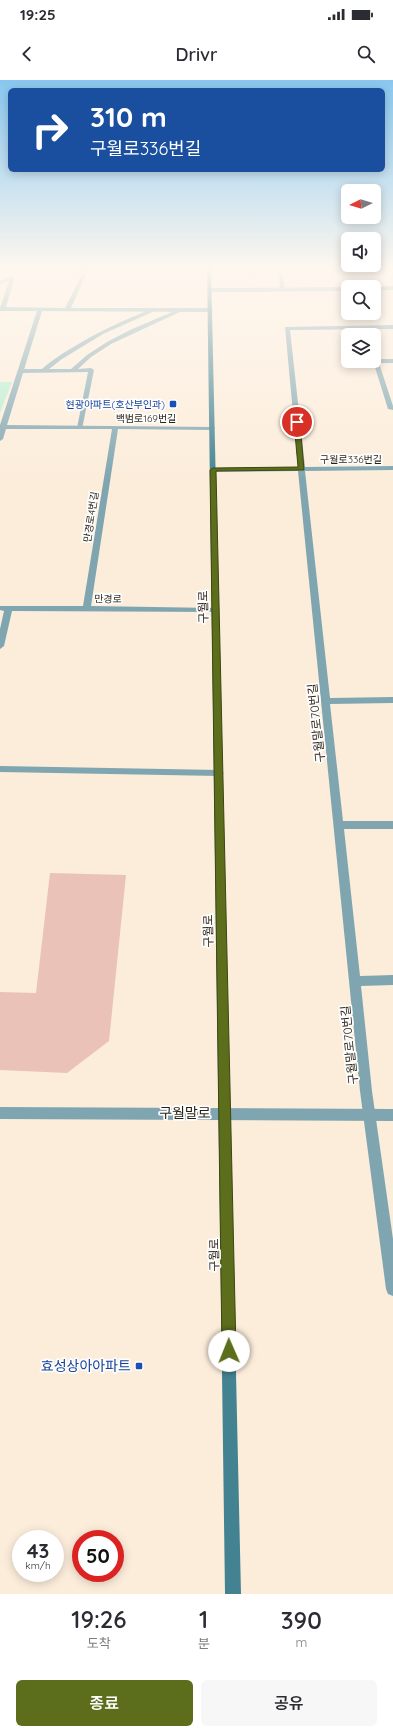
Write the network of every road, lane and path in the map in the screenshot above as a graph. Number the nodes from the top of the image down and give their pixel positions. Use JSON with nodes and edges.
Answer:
{"nodes":[{"id":1,"x":31,"y":339,"type":"edge"},
{"id":2,"x":90,"y":339,"type":"edge"},
{"id":3,"x":118,"y":339,"type":"edge"},
{"id":4,"x":210,"y":339,"type":"edge"},
{"id":5,"x":288,"y":339,"type":"edge"},
{"id":6,"x":381,"y":359,"type":"edge"},
{"id":7,"x":393,"y":361,"type":"edge"},
{"id":8,"x":378,"y":368,"type":"edge"},
{"id":9,"x":21,"y":371,"type":"junction"},
{"id":10,"x":44,"y":371,"type":"junction"},
{"id":11,"x":67,"y":371,"type":"junction"},
{"id":12,"x":391,"y":409,"type":"edge"},
{"id":13,"x":2,"y":427,"type":"edge"},
{"id":14,"x":80,"y":428,"type":"junction"},
{"id":15,"x":115,"y":428,"type":"junction"},
{"id":16,"x":212,"y":428,"type":"junction"},
{"id":17,"x":0,"y":440,"type":"edge"},
{"id":18,"x":393,"y":468,"type":"edge"},
{"id":19,"x":302,"y":469,"type":"junction"},
{"id":20,"x":213,"y":470,"type":"junction"},
{"id":21,"x":0,"y":608,"type":"edge"},
{"id":22,"x":9,"y":608,"type":"junction"},
{"id":23,"x":87,"y":609,"type":"junction"},
{"id":24,"x":216,"y":610,"type":"junction"},
{"id":25,"x":0,"y":646,"type":"edge"},
{"id":26,"x":393,"y":700,"type":"edge"},
{"id":27,"x":326,"y":701,"type":"junction"},
{"id":28,"x":0,"y":769,"type":"edge"},
{"id":29,"x":219,"y":773,"type":"junction"},
{"id":30,"x":393,"y":824,"type":"edge"},
{"id":31,"x":339,"y":825,"type":"junction"},
{"id":32,"x":354,"y":980,"type":"junction"},
{"id":33,"x":393,"y":980,"type":"edge"},
{"id":34,"x":0,"y":1113,"type":"edge"},
{"id":35,"x":225,"y":1113,"type":"junction"},
{"id":36,"x":369,"y":1115,"type":"junction"},
{"id":37,"x":393,"y":1115,"type":"edge"},
{"id":38,"x":393,"y":1289,"type":"edge"},
{"id":39,"x":233,"y":1594,"type":"edge"}],
"edges":[{"from":1,"to":9,"type":"street"},
{"from":2,"to":10,"type":"street"},
{"from":3,"to":11,"type":"street"},
{"from":4,"to":16,"type":"main road","name":"구월로"},
{"from":5,"to":19,"type":"street","name":"구월말로70번길"},
{"from":6,"to":7,"type":"street"},
{"from":8,"to":12,"type":"street"},
{"from":9,"to":10,"type":"street"},
{"from":9,"to":13,"type":"street"},
{"from":10,"to":11,"type":"street"},
{"from":11,"to":14,"type":"street"},
{"from":13,"to":14,"type":"street","name":"백범로169번길"},
{"from":13,"to":17,"type":"street"},
{"from":14,"to":15,"type":"street","name":"백범로169번길"},
{"from":15,"to":16,"type":"street","name":"백범로169번길"},
{"from":15,"to":23,"type":"street","name":"만경로4번길"},
{"from":16,"to":20,"type":"main road","name":"구월로"},
{"from":18,"to":19,"type":"street","name":"구월로336번길"},
{"from":19,"to":20,"type":"street","name":"구월로336번길"},
{"from":19,"to":27,"type":"street","name":"구월말로70번길"},
{"from":20,"to":24,"type":"main road","name":"구월로"},
{"from":21,"to":22,"type":"street","name":"만경로"},
{"from":22,"to":23,"type":"street","name":"만경로"},
{"from":22,"to":25,"type":"street"},
{"from":23,"to":24,"type":"street","name":"만경로"},
{"from":24,"to":29,"type":"main road","name":"구월로"},
{"from":26,"to":27,"type":"street"},
{"from":27,"to":31,"type":"street","name":"구월말로70번길"},
{"from":28,"to":29,"type":"street"},
{"from":29,"to":35,"type":"main road","name":"구월로"},
{"from":30,"to":31,"type":"street"},
{"from":31,"to":32,"type":"street","name":"구월말로70번길"},
{"from":32,"to":33,"type":"street"},
{"from":32,"to":36,"type":"street","name":"구월말로70번길"},
{"from":34,"to":35,"type":"street","name":"구월말로"},
{"from":35,"to":36,"type":"street","name":"구월말로"},
{"from":35,"to":39,"type":"main road","name":"구월로"},
{"from":36,"to":37,"type":"street","name":"구월말로"},
{"from":36,"to":38,"type":"street"}]}
